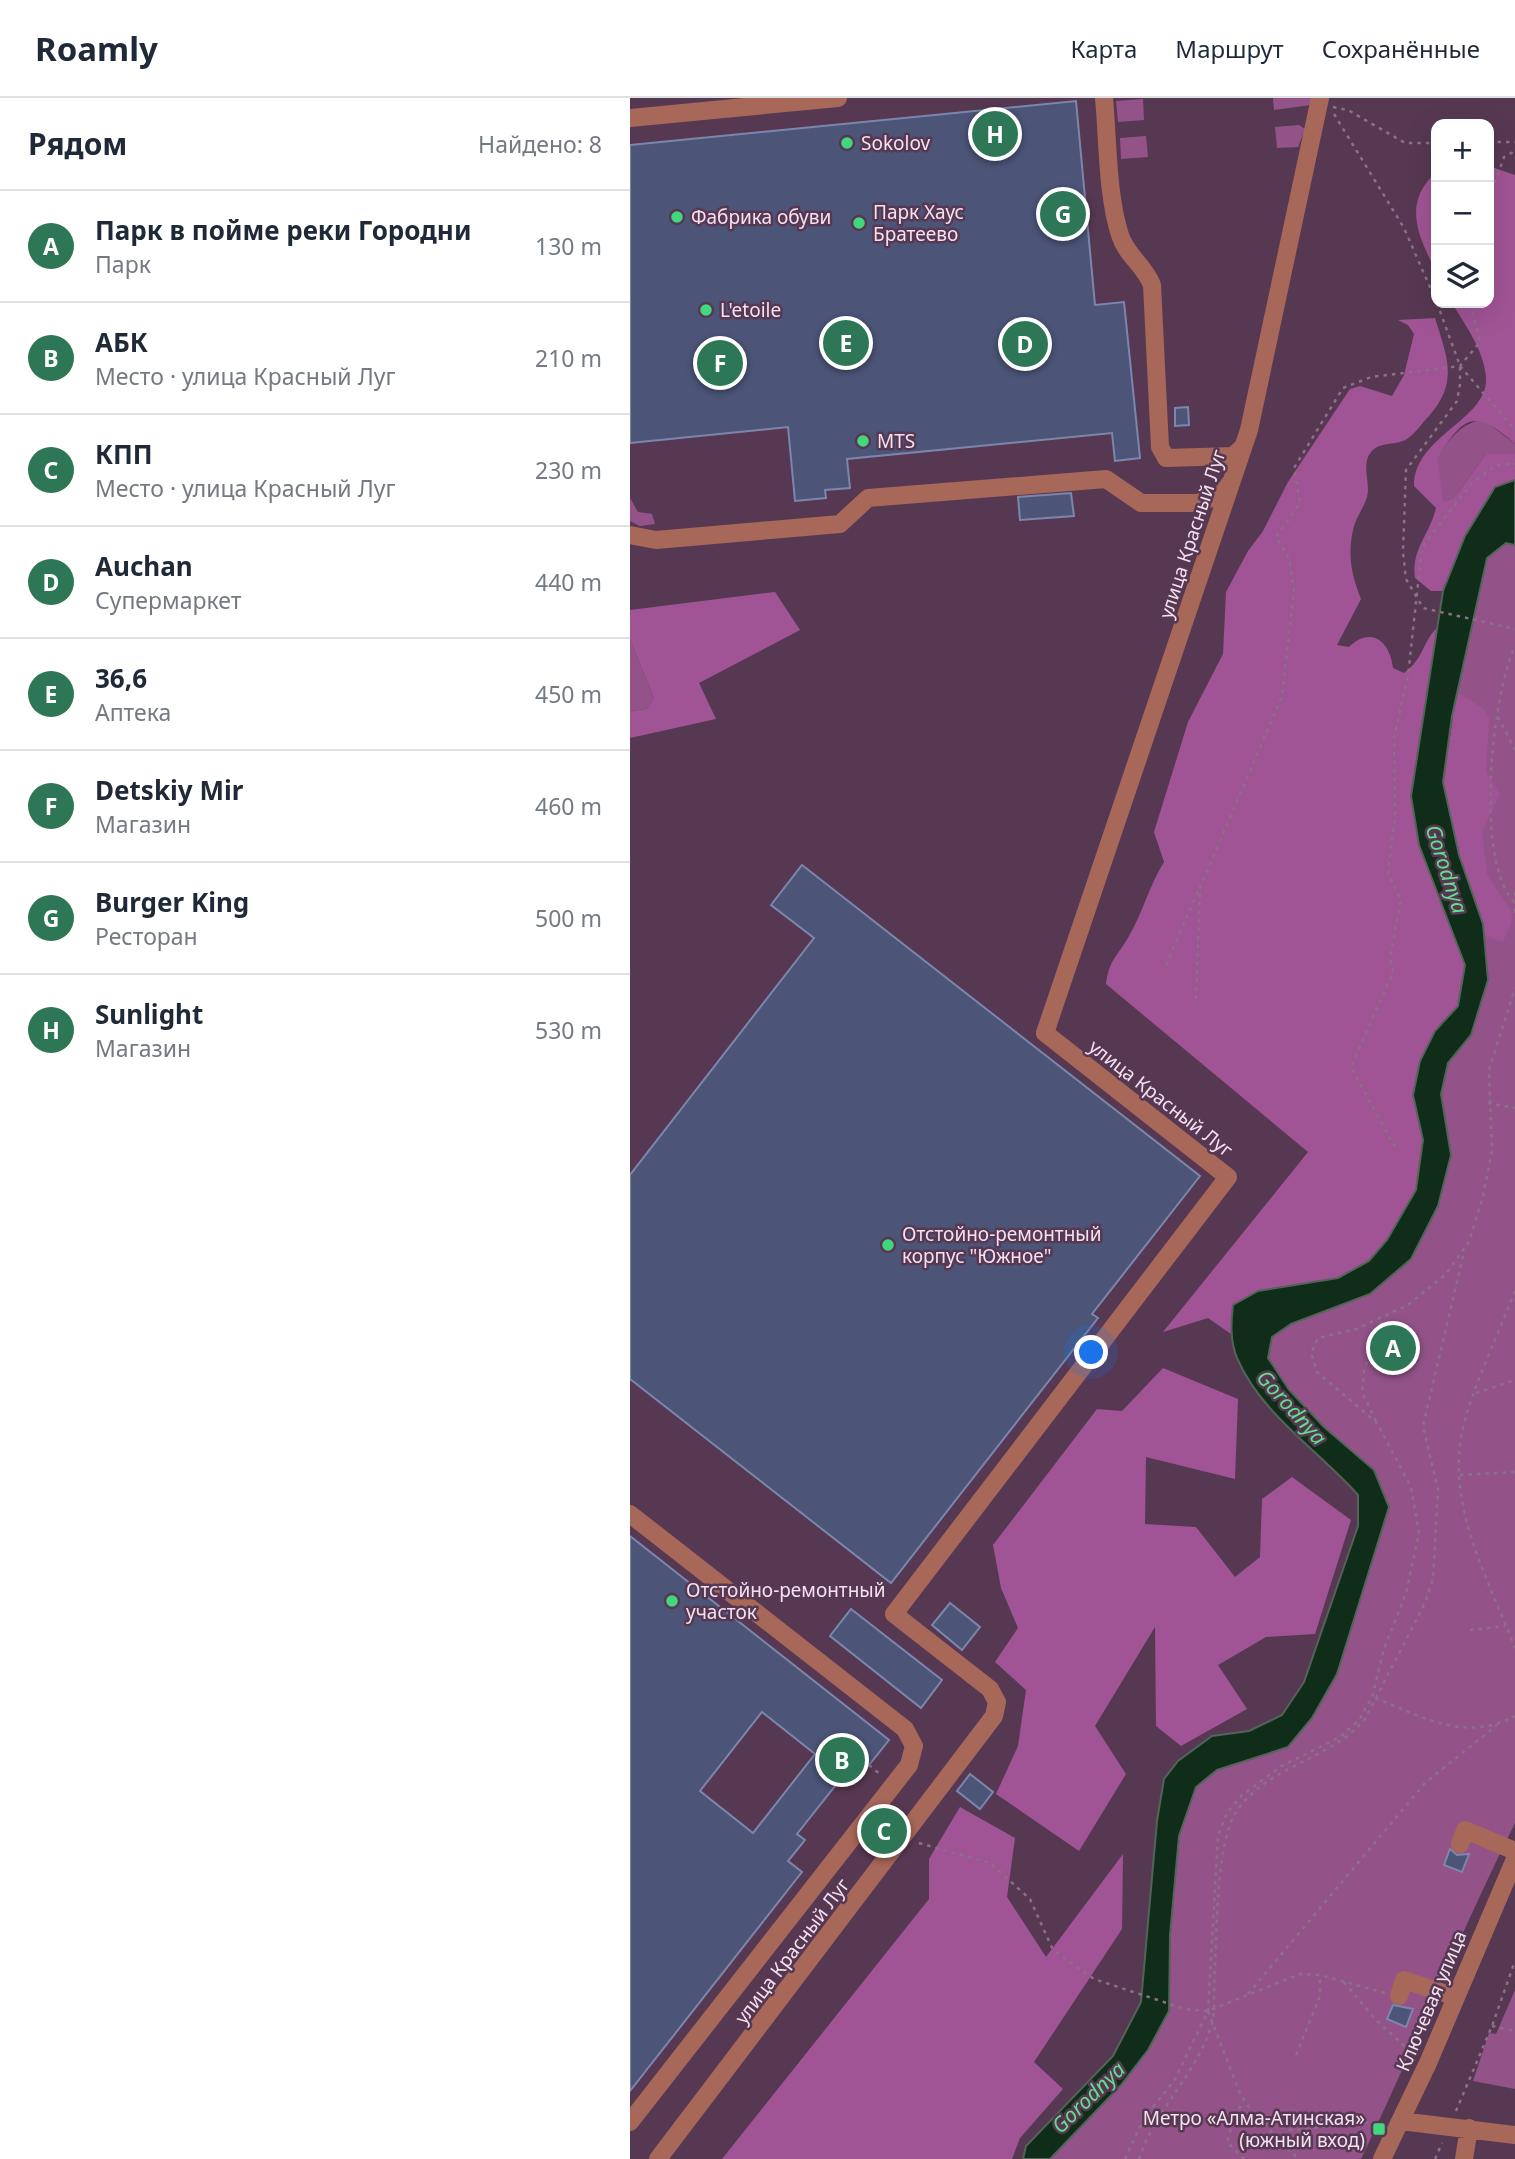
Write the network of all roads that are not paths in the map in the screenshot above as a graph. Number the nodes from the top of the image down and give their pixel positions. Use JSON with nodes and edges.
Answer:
{"nodes":[{"id":1,"x":838,"y":98,"type":"edge"},
{"id":2,"x":1104,"y":98,"type":"edge"},
{"id":3,"x":1320,"y":98,"type":"edge"},
{"id":4,"x":630,"y":118,"type":"edge"},
{"id":5,"x":1243,"y":447,"type":"junction"},
{"id":6,"x":1233,"y":478,"type":"junction"},
{"id":7,"x":630,"y":535,"type":"edge"},
{"id":8,"x":630,"y":1514,"type":"edge"},
{"id":9,"x":1460,"y":1844,"type":"dead end"},
{"id":10,"x":1515,"y":1851,"type":"edge"},
{"id":11,"x":1515,"y":1859,"type":"edge"},
{"id":12,"x":1399,"y":1996,"type":"road end"},
{"id":13,"x":1456,"y":1997,"type":"junction"},
{"id":14,"x":1395,"y":2120,"type":"junction"},
{"id":15,"x":630,"y":2122,"type":"edge"},
{"id":16,"x":1469,"y":2128,"type":"junction"},
{"id":17,"x":1515,"y":2136,"type":"edge"},
{"id":18,"x":658,"y":2159,"type":"edge"},
{"id":19,"x":1382,"y":2159,"type":"edge"},
{"id":20,"x":1464,"y":2159,"type":"edge"}],
"edges":[{"from":1,"to":4,"type":"street"},
{"from":2,"to":5,"type":"street"},
{"from":3,"to":5,"type":"street","name":"улица Красный Луг"},
{"from":5,"to":6,"type":"street","name":"улица Красный Луг"},
{"from":6,"to":7,"type":"street"},
{"from":6,"to":18,"type":"street","name":"улица Красный Луг"},
{"from":8,"to":15,"type":"street"},
{"from":9,"to":10,"type":"street"},
{"from":11,"to":13,"type":"street","name":"Ключевая улица"},
{"from":12,"to":13,"type":"street"},
{"from":13,"to":14,"type":"street","name":"Ключевая улица"},
{"from":14,"to":16,"type":"street"},
{"from":14,"to":19,"type":"street","name":"Ключевая улица"},
{"from":16,"to":17,"type":"street"},
{"from":16,"to":20,"type":"street"}]}
